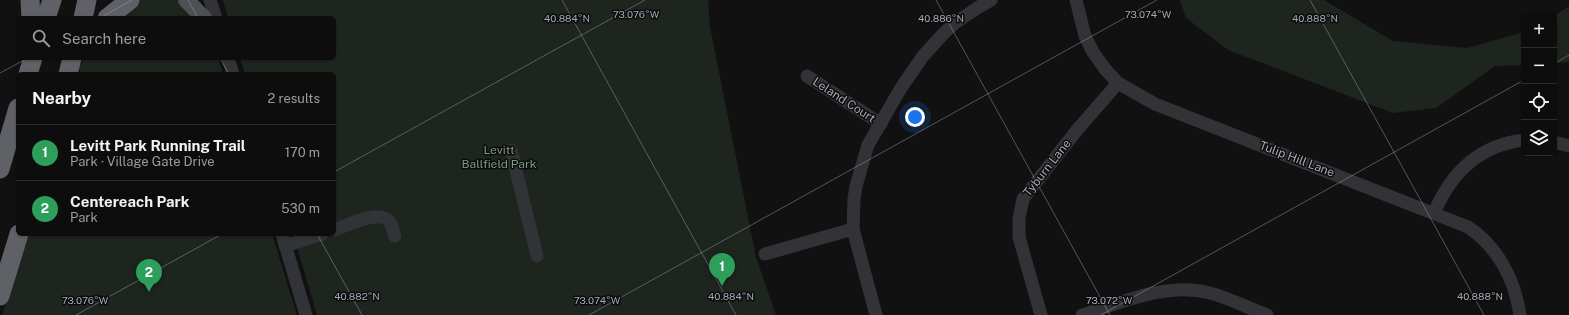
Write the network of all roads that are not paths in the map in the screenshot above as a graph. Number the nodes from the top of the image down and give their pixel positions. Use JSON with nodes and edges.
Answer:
{"nodes":[{"id":1,"x":30,"y":0,"type":"edge"},
{"id":2,"x":52,"y":0,"type":"edge"},
{"id":3,"x":87,"y":0,"type":"edge"},
{"id":4,"x":130,"y":0,"type":"edge"},
{"id":5,"x":186,"y":0,"type":"edge"},
{"id":6,"x":210,"y":0,"type":"edge"},
{"id":7,"x":991,"y":0,"type":"edge"},
{"id":8,"x":1076,"y":0,"type":"edge"},
{"id":9,"x":31,"y":16,"type":"edge"},
{"id":10,"x":47,"y":16,"type":"edge"},
{"id":11,"x":83,"y":16,"type":"edge"},
{"id":12,"x":110,"y":16,"type":"edge"},
{"id":13,"x":202,"y":16,"type":"edge"},
{"id":14,"x":215,"y":16,"type":"edge"},
{"id":15,"x":229,"y":60,"type":"edge"},
{"id":16,"x":232,"y":72,"type":"edge"},
{"id":17,"x":807,"y":76,"type":"dead end"},
{"id":18,"x":1118,"y":83,"type":"junction"},
{"id":19,"x":16,"y":115,"type":"edge"},
{"id":20,"x":881,"y":124,"type":"junction"},
{"id":21,"x":1521,"y":140,"type":"edge"},
{"id":22,"x":1557,"y":143,"type":"edge"},
{"id":23,"x":1569,"y":146,"type":"edge"},
{"id":24,"x":511,"y":150,"type":"dead end"},
{"id":25,"x":0,"y":169,"type":"edge"},
{"id":26,"x":1434,"y":213,"type":"junction"},
{"id":27,"x":336,"y":229,"type":"edge"},
{"id":28,"x":853,"y":229,"type":"junction"},
{"id":29,"x":18,"y":236,"type":"edge"},
{"id":30,"x":309,"y":236,"type":"edge"},
{"id":31,"x":395,"y":236,"type":"dead end"},
{"id":32,"x":284,"y":240,"type":"edge"},
{"id":33,"x":766,"y":254,"type":"dead end"},
{"id":34,"x":538,"y":256,"type":"dead end"},
{"id":35,"x":0,"y":296,"type":"edge"},
{"id":36,"x":306,"y":315,"type":"edge"},
{"id":37,"x":876,"y":315,"type":"edge"},
{"id":38,"x":1041,"y":315,"type":"edge"},
{"id":39,"x":1082,"y":315,"type":"edge"},
{"id":40,"x":1267,"y":315,"type":"edge"},
{"id":41,"x":1520,"y":315,"type":"edge"}],
"edges":[{"from":1,"to":9,"type":"highway"},
{"from":2,"to":10,"type":"highway"},
{"from":3,"to":11,"type":"highway"},
{"from":4,"to":12,"type":"highway"},
{"from":5,"to":13,"type":"main road"},
{"from":6,"to":14,"type":"street"},
{"from":7,"to":20,"type":"street"},
{"from":8,"to":18,"type":"street","name":"Tulip Hill Lane"},
{"from":15,"to":16,"type":"street"},
{"from":17,"to":20,"type":"street","name":"Leland Court"},
{"from":18,"to":26,"type":"street","name":"Tulip Hill Lane"},
{"from":18,"to":38,"type":"street","name":"Tyburn Lane"},
{"from":19,"to":25,"type":"highway"},
{"from":20,"to":28,"type":"street"},
{"from":21,"to":26,"type":"street"},
{"from":22,"to":23,"type":"street"},
{"from":24,"to":34,"type":"street"},
{"from":26,"to":41,"type":"street","name":"Tulip Hill Lane"},
{"from":27,"to":31,"type":"street"},
{"from":28,"to":33,"type":"street"},
{"from":28,"to":37,"type":"street"},
{"from":29,"to":35,"type":"highway"},
{"from":30,"to":32,"type":"street"},
{"from":32,"to":36,"type":"street"},
{"from":39,"to":40,"type":"street"}]}
